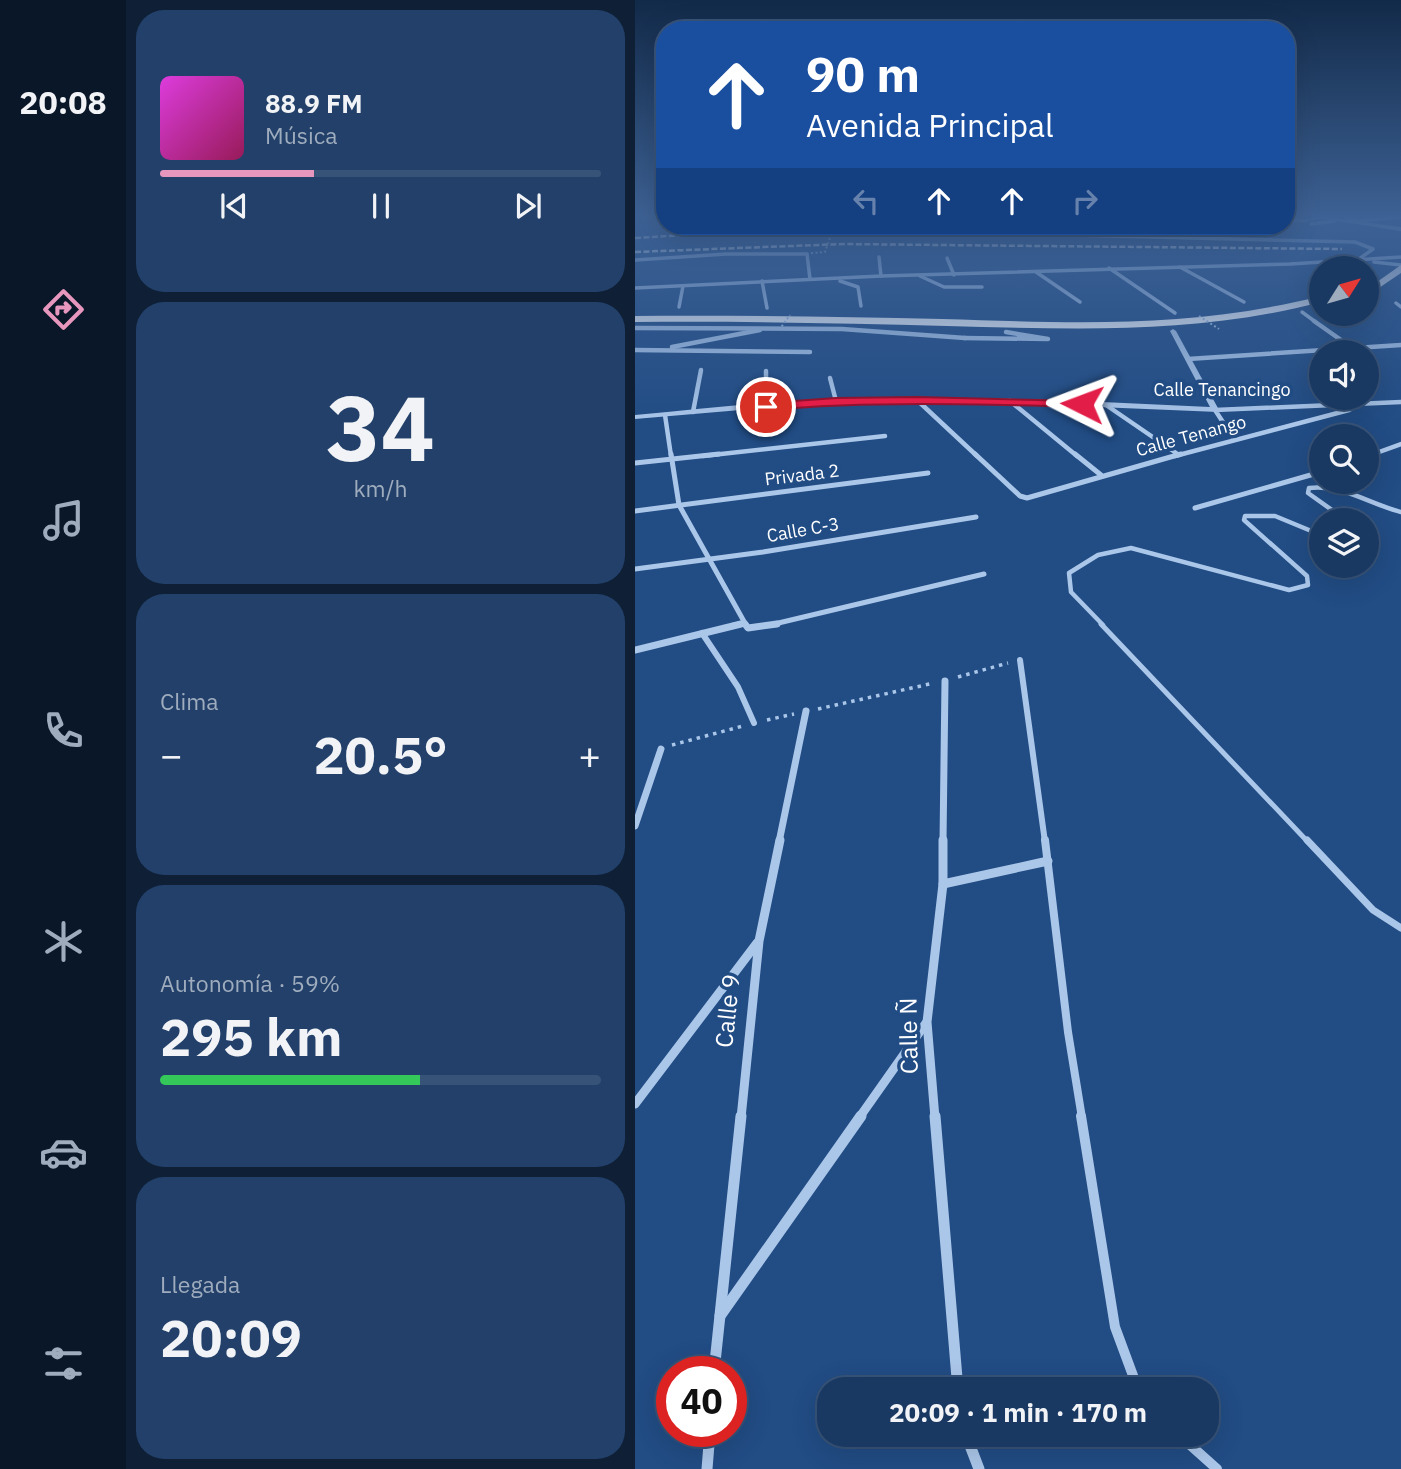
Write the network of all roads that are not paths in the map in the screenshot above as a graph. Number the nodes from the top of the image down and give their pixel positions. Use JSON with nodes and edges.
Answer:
{"nodes":[{"id":1,"x":683,"y":286,"type":"junction"},
{"id":2,"x":692,"y":286,"type":"edge"},
{"id":3,"x":763,"y":286,"type":"edge"},
{"id":4,"x":853,"y":286,"type":"edge"},
{"id":5,"x":941,"y":286,"type":"edge"},
{"id":6,"x":1055,"y":286,"type":"edge"},
{"id":7,"x":1134,"y":286,"type":"edge"},
{"id":8,"x":1213,"y":286,"type":"edge"},
{"id":9,"x":982,"y":287,"type":"dead end"},
{"id":10,"x":635,"y":288,"type":"edge"},
{"id":11,"x":1309,"y":301,"type":"edge"},
{"id":12,"x":1080,"y":302,"type":"dead end"},
{"id":13,"x":1244,"y":302,"type":"dead end"},
{"id":14,"x":1396,"y":303,"type":"dead end"},
{"id":15,"x":861,"y":306,"type":"dead end"},
{"id":16,"x":679,"y":307,"type":"dead end"},
{"id":17,"x":1401,"y":307,"type":"edge"},
{"id":18,"x":767,"y":308,"type":"dead end"},
{"id":19,"x":1309,"y":311,"type":"edge"},
{"id":20,"x":1302,"y":312,"type":"junction"},
{"id":21,"x":1175,"y":313,"type":"dead end"},
{"id":22,"x":635,"y":319,"type":"edge"},
{"id":23,"x":635,"y":326,"type":"edge"},
{"id":24,"x":777,"y":329,"type":"junction"},
{"id":25,"x":1122,"y":330,"type":"junction"},
{"id":26,"x":1173,"y":331,"type":"junction"},
{"id":27,"x":1006,"y":332,"type":"junction"},
{"id":28,"x":965,"y":338,"type":"junction"},
{"id":29,"x":1340,"y":340,"type":"edge"},
{"id":30,"x":941,"y":341,"type":"dead end"},
{"id":31,"x":1401,"y":345,"type":"edge"},
{"id":32,"x":1379,"y":346,"type":"edge"},
{"id":33,"x":635,"y":350,"type":"edge"},
{"id":34,"x":663,"y":350,"type":"junction"},
{"id":35,"x":1309,"y":351,"type":"edge"},
{"id":36,"x":810,"y":352,"type":"dead end"},
{"id":37,"x":1188,"y":359,"type":"junction"},
{"id":38,"x":701,"y":370,"type":"dead end"},
{"id":39,"x":766,"y":371,"type":"dead end"},
{"id":40,"x":830,"y":379,"type":"dead end"},
{"id":41,"x":917,"y":400,"type":"junction"},
{"id":42,"x":836,"y":401,"type":"junction"},
{"id":43,"x":1010,"y":401,"type":"junction"},
{"id":44,"x":1401,"y":402,"type":"edge"},
{"id":45,"x":1379,"y":403,"type":"edge"},
{"id":46,"x":1106,"y":405,"type":"junction"},
{"id":47,"x":1309,"y":406,"type":"edge"},
{"id":48,"x":766,"y":407,"type":"junction"},
{"id":49,"x":1215,"y":410,"type":"junction"},
{"id":50,"x":1350,"y":410,"type":"edge"},
{"id":51,"x":693,"y":412,"type":"junction"},
{"id":52,"x":665,"y":415,"type":"junction"},
{"id":53,"x":635,"y":417,"type":"edge"},
{"id":54,"x":885,"y":436,"type":"dead end"},
{"id":55,"x":1234,"y":439,"type":"junction"},
{"id":56,"x":1401,"y":443,"type":"edge"},
{"id":57,"x":1379,"y":451,"type":"edge"},
{"id":58,"x":1179,"y":455,"type":"junction"},
{"id":59,"x":671,"y":458,"type":"junction"},
{"id":60,"x":635,"y":463,"type":"edge"},
{"id":61,"x":928,"y":473,"type":"dead end"},
{"id":62,"x":1101,"y":475,"type":"junction"},
{"id":63,"x":1309,"y":475,"type":"edge"},
{"id":64,"x":679,"y":505,"type":"junction"},
{"id":65,"x":1195,"y":508,"type":"dead end"},
{"id":66,"x":1329,"y":508,"type":"edge"},
{"id":67,"x":635,"y":511,"type":"edge"},
{"id":68,"x":1401,"y":512,"type":"edge"},
{"id":69,"x":976,"y":517,"type":"dead end"},
{"id":70,"x":1309,"y":530,"type":"edge"},
{"id":71,"x":708,"y":561,"type":"junction"},
{"id":72,"x":635,"y":569,"type":"edge"},
{"id":73,"x":984,"y":574,"type":"dead end"},
{"id":74,"x":746,"y":626,"type":"junction"},
{"id":75,"x":702,"y":634,"type":"junction"},
{"id":76,"x":635,"y":650,"type":"edge"},
{"id":77,"x":1020,"y":660,"type":"road end"},
{"id":78,"x":945,"y":681,"type":"road end"},
{"id":79,"x":806,"y":711,"type":"road end"},
{"id":80,"x":753,"y":723,"type":"road end"},
{"id":81,"x":661,"y":749,"type":"road end"},
{"id":82,"x":635,"y":826,"type":"edge"},
{"id":83,"x":1048,"y":861,"type":"junction"},
{"id":84,"x":943,"y":884,"type":"junction"},
{"id":85,"x":1401,"y":928,"type":"edge"},
{"id":86,"x":759,"y":941,"type":"junction"},
{"id":87,"x":927,"y":1022,"type":"junction"},
{"id":88,"x":635,"y":1104,"type":"edge"},
{"id":89,"x":718,"y":1319,"type":"junction"},
{"id":90,"x":715,"y":1356,"type":"edge"},
{"id":91,"x":957,"y":1377,"type":"edge"},
{"id":92,"x":1134,"y":1377,"type":"edge"},
{"id":93,"x":709,"y":1447,"type":"edge"},
{"id":94,"x":971,"y":1447,"type":"edge"},
{"id":95,"x":1192,"y":1447,"type":"edge"},
{"id":96,"x":707,"y":1469,"type":"edge"},
{"id":97,"x":979,"y":1469,"type":"edge"},
{"id":98,"x":1217,"y":1469,"type":"edge"}],
"edges":[{"from":1,"to":2,"type":"street"},
{"from":1,"to":10,"type":"street"},
{"from":1,"to":16,"type":"street"},
{"from":3,"to":18,"type":"street"},
{"from":4,"to":15,"type":"street"},
{"from":5,"to":9,"type":"street"},
{"from":6,"to":12,"type":"street"},
{"from":7,"to":21,"type":"street"},
{"from":8,"to":13,"type":"street"},
{"from":11,"to":25,"type":"highway"},
{"from":14,"to":17,"type":"street"},
{"from":19,"to":20,"type":"highway"},
{"from":20,"to":26,"type":"highway"},
{"from":20,"to":29,"type":"street"},
{"from":22,"to":25,"type":"highway"},
{"from":23,"to":24,"type":"street"},
{"from":23,"to":27,"type":"highway"},
{"from":24,"to":28,"type":"street"},
{"from":24,"to":34,"type":"street"},
{"from":25,"to":26,"type":"highway"},
{"from":25,"to":27,"type":"highway"},
{"from":26,"to":37,"type":"street"},
{"from":27,"to":28,"type":"street"},
{"from":28,"to":30,"type":"street"},
{"from":31,"to":32,"type":"street"},
{"from":33,"to":34,"type":"street"},
{"from":34,"to":36,"type":"street"},
{"from":35,"to":37,"type":"street"},
{"from":37,"to":49,"type":"street"},
{"from":38,"to":51,"type":"street"},
{"from":39,"to":48,"type":"street"},
{"from":40,"to":42,"type":"street"},
{"from":41,"to":42,"type":"street","name":"Calle Tenancingo"},
{"from":41,"to":43,"type":"street","name":"Calle Tenancingo"},
{"from":41,"to":62,"type":"street","name":"Calle Tenango"},
{"from":42,"to":48,"type":"street","name":"Calle Tenancingo"},
{"from":43,"to":46,"type":"street","name":"Calle Tenancingo"},
{"from":43,"to":62,"type":"street"},
{"from":44,"to":45,"type":"street","name":"Calle Tenancingo"},
{"from":46,"to":49,"type":"street","name":"Calle Tenancingo"},
{"from":46,"to":58,"type":"street"},
{"from":47,"to":49,"type":"street","name":"Calle Tenancingo"},
{"from":48,"to":51,"type":"street","name":"Calle Tenancingo"},
{"from":49,"to":55,"type":"street"},
{"from":50,"to":55,"type":"street","name":"Calle Tenango"},
{"from":51,"to":52,"type":"street","name":"Calle Tenancingo"},
{"from":52,"to":53,"type":"street","name":"Calle Tenancingo"},
{"from":52,"to":59,"type":"street"},
{"from":54,"to":59,"type":"street"},
{"from":55,"to":58,"type":"street","name":"Calle Tenango"},
{"from":56,"to":57,"type":"street"},
{"from":58,"to":62,"type":"street","name":"Calle Tenango"},
{"from":59,"to":60,"type":"street"},
{"from":59,"to":64,"type":"street"},
{"from":61,"to":64,"type":"street","name":"Privada 2"},
{"from":63,"to":65,"type":"street"},
{"from":64,"to":67,"type":"street","name":"Privada 2"},
{"from":64,"to":71,"type":"street"},
{"from":66,"to":68,"type":"lane"},
{"from":69,"to":71,"type":"street","name":"Calle C-3"},
{"from":70,"to":85,"type":"lane"},
{"from":71,"to":72,"type":"street","name":"Calle C-3"},
{"from":71,"to":74,"type":"street"},
{"from":73,"to":74,"type":"street"},
{"from":74,"to":75,"type":"street"},
{"from":75,"to":76,"type":"street"},
{"from":75,"to":80,"type":"street"},
{"from":77,"to":83,"type":"street"},
{"from":78,"to":84,"type":"street","name":"Calle Ñ"},
{"from":79,"to":86,"type":"street","name":"Calle 9"},
{"from":81,"to":82,"type":"street"},
{"from":83,"to":84,"type":"street"},
{"from":83,"to":92,"type":"street"},
{"from":84,"to":87,"type":"street","name":"Calle Ñ"},
{"from":86,"to":88,"type":"street"},
{"from":86,"to":89,"type":"street","name":"Calle 9"},
{"from":87,"to":89,"type":"street"},
{"from":87,"to":91,"type":"street","name":"Calle Ñ"},
{"from":89,"to":90,"type":"street","name":"Calle 9"},
{"from":93,"to":96,"type":"street"},
{"from":94,"to":97,"type":"street"},
{"from":95,"to":98,"type":"street"}]}
